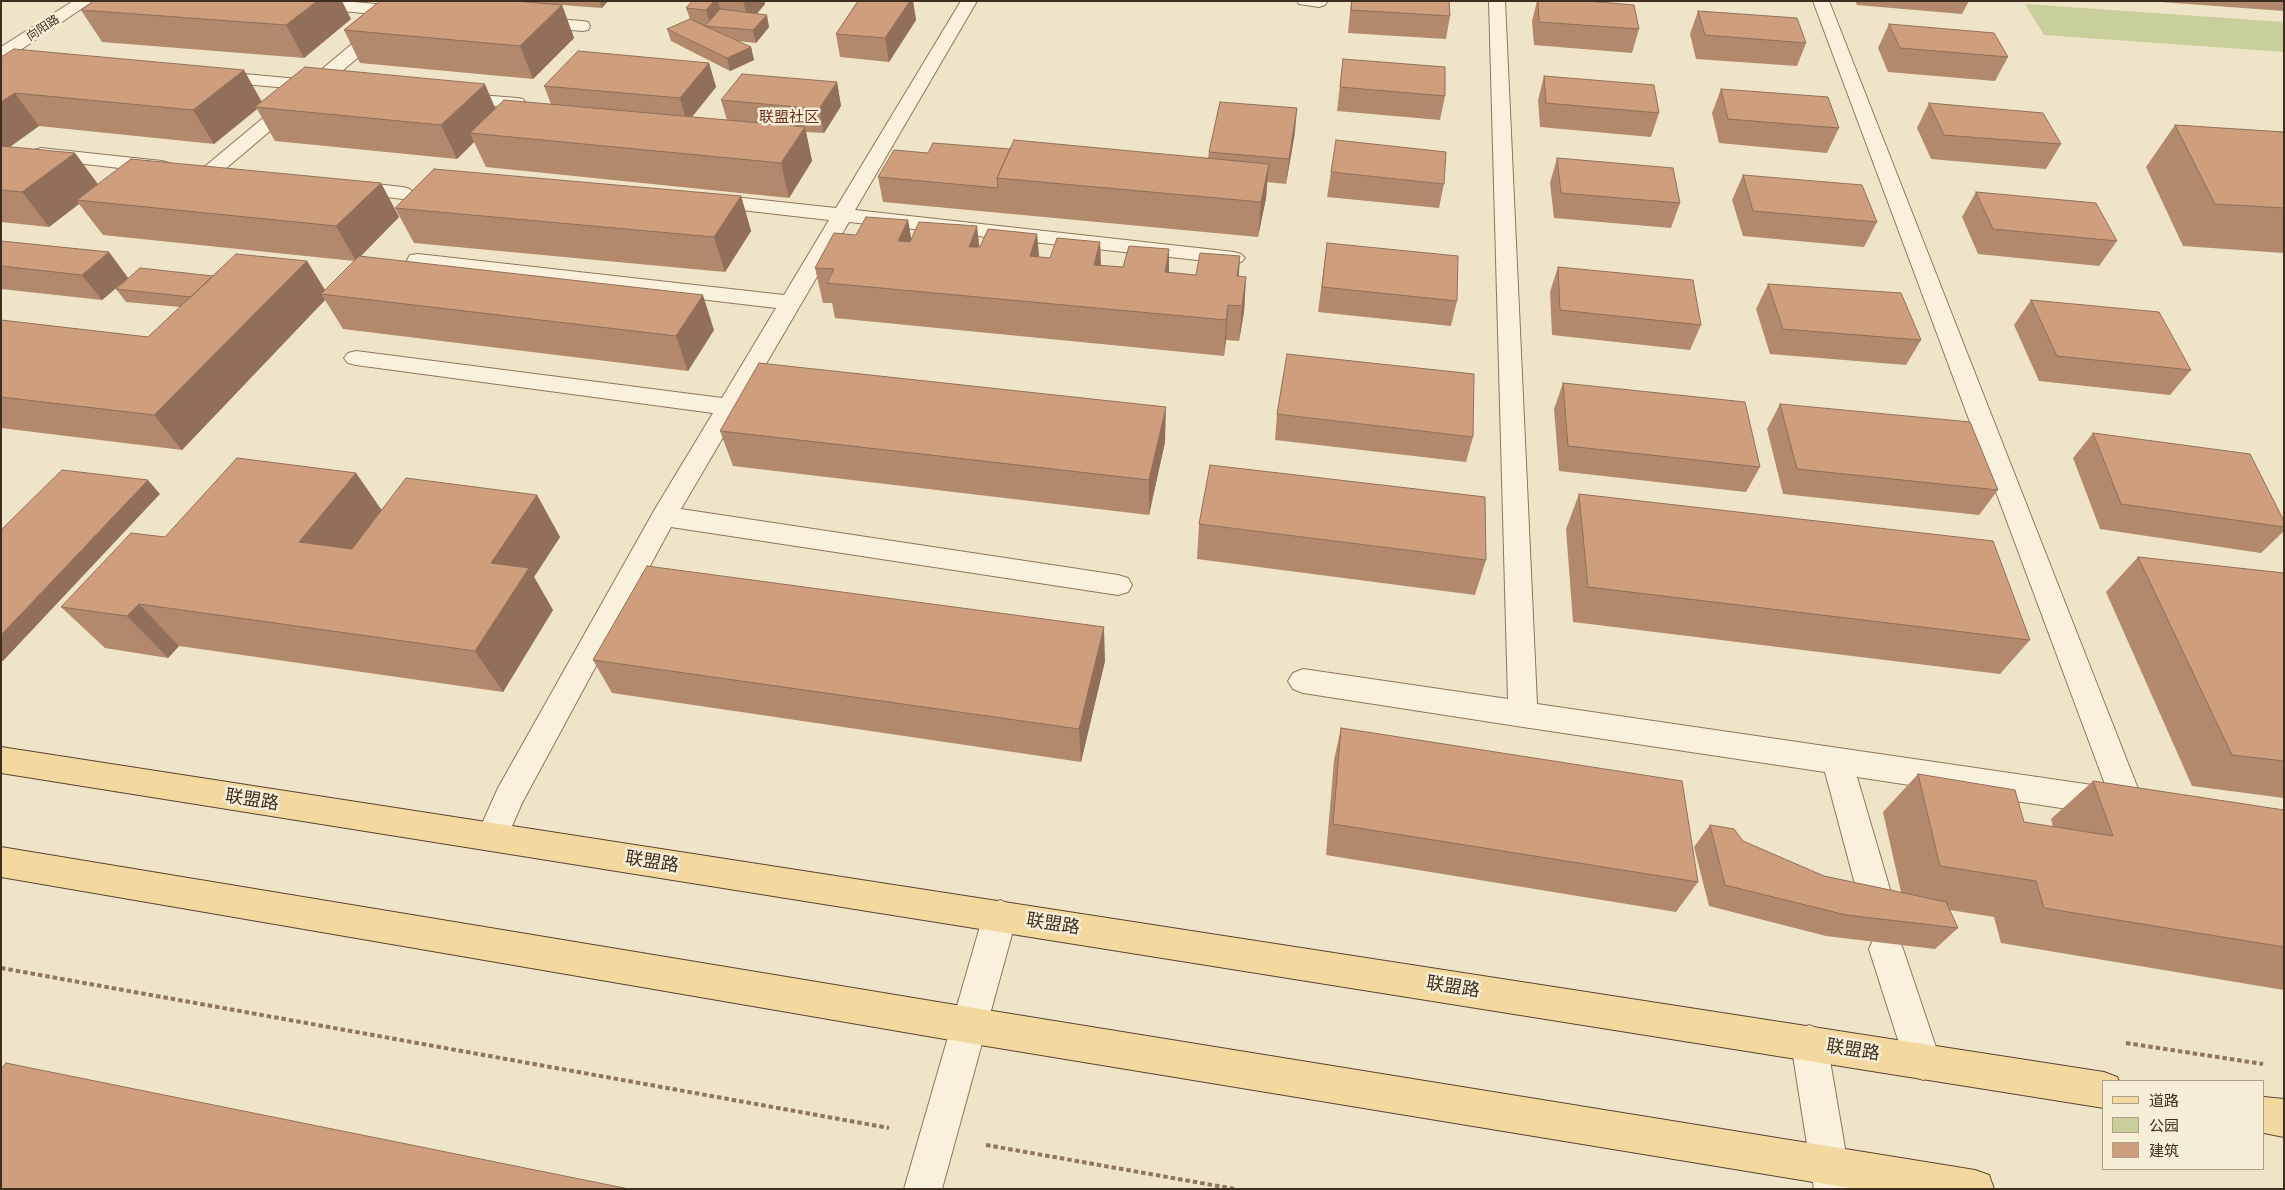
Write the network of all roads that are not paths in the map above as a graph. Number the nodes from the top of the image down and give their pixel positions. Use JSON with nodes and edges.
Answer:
{"nodes":[{"id":1,"x":85,"y":1,"type":"edge"},
{"id":2,"x":287,"y":1,"type":"edge"},
{"id":3,"x":969,"y":1,"type":"edge"},
{"id":4,"x":1497,"y":1,"type":"edge"},
{"id":5,"x":1821,"y":1,"type":"edge"},
{"id":6,"x":413,"y":9,"type":"edge"},
{"id":7,"x":516,"y":21,"type":"edge"},
{"id":8,"x":582,"y":26,"type":"dead end"},
{"id":9,"x":1,"y":56,"type":"edge"},
{"id":10,"x":21,"y":59,"type":"edge"},
{"id":11,"x":197,"y":75,"type":"edge"},
{"id":12,"x":314,"y":85,"type":"junction"},
{"id":13,"x":333,"y":87,"type":"edge"},
{"id":14,"x":440,"y":96,"type":"edge"},
{"id":15,"x":517,"y":103,"type":"edge"},
{"id":16,"x":31,"y":153,"type":"edge"},
{"id":17,"x":210,"y":172,"type":"junction"},
{"id":18,"x":239,"y":175,"type":"edge"},
{"id":19,"x":326,"y":184,"type":"edge"},
{"id":20,"x":403,"y":193,"type":"dead end"},
{"id":21,"x":685,"y":198,"type":"edge"},
{"id":22,"x":842,"y":215,"type":"junction"},
{"id":23,"x":1234,"y":258,"type":"edge"},
{"id":24,"x":418,"y":260,"type":"dead end"},
{"id":25,"x":790,"y":303,"type":"junction"},
{"id":26,"x":356,"y":358,"type":"dead end"},
{"id":27,"x":729,"y":407,"type":"junction"},
{"id":28,"x":664,"y":516,"type":"junction"},
{"id":29,"x":1118,"y":585,"type":"dead end"},
{"id":30,"x":1303,"y":682,"type":"dead end"},
{"id":31,"x":1523,"y":715,"type":"junction"},
{"id":32,"x":1,"y":760,"type":"edge"},
{"id":33,"x":1837,"y":761,"type":"junction"},
{"id":34,"x":2128,"y":804,"type":"junction"},
{"id":35,"x":2157,"y":808,"type":"edge"},
{"id":36,"x":492,"y":837,"type":"junction"},
{"id":37,"x":1,"y":862,"type":"edge"},
{"id":38,"x":1877,"y":903,"type":"edge"},
{"id":39,"x":1000,"y":916,"type":"junction"},
{"id":40,"x":1886,"y":949,"type":"dead end"},
{"id":41,"x":968,"y":1025,"type":"junction"},
{"id":42,"x":1809,"y":1043,"type":"junction"},
{"id":43,"x":1923,"y":1062,"type":"junction"},
{"id":44,"x":2102,"y":1090,"type":"edge"},
{"id":45,"x":2265,"y":1115,"type":"edge"},
{"id":46,"x":2284,"y":1118,"type":"edge"},
{"id":47,"x":1831,"y":1178,"type":"edge"},
{"id":48,"x":922,"y":1189,"type":"edge"},
{"id":49,"x":1975,"y":1189,"type":"edge"}],
"edges":[{"from":1,"to":9,"type":"street","name":"向阳路"},
{"from":2,"to":6,"type":"street"},
{"from":3,"to":22,"type":"street"},
{"from":4,"to":31,"type":"street"},
{"from":5,"to":34,"type":"street"},
{"from":6,"to":12,"type":"street"},
{"from":7,"to":8,"type":"street"},
{"from":9,"to":10,"type":"street"},
{"from":11,"to":12,"type":"street"},
{"from":12,"to":13,"type":"street"},
{"from":12,"to":17,"type":"street"},
{"from":14,"to":15,"type":"street"},
{"from":16,"to":17,"type":"street"},
{"from":17,"to":18,"type":"street"},
{"from":19,"to":20,"type":"street"},
{"from":21,"to":22,"type":"street"},
{"from":22,"to":23,"type":"street"},
{"from":22,"to":25,"type":"street"},
{"from":24,"to":25,"type":"street"},
{"from":25,"to":27,"type":"street"},
{"from":26,"to":27,"type":"street"},
{"from":27,"to":28,"type":"street"},
{"from":28,"to":29,"type":"street"},
{"from":28,"to":36,"type":"street"},
{"from":30,"to":31,"type":"street"},
{"from":31,"to":33,"type":"street"},
{"from":32,"to":36,"type":"main road","name":"联盟路"},
{"from":33,"to":34,"type":"street"},
{"from":33,"to":38,"type":"street"},
{"from":34,"to":35,"type":"street"},
{"from":36,"to":39,"type":"main road","name":"联盟路"},
{"from":37,"to":41,"type":"main road"},
{"from":39,"to":41,"type":"street"},
{"from":39,"to":42,"type":"main road","name":"联盟路"},
{"from":40,"to":43,"type":"street"},
{"from":41,"to":47,"type":"main road"},
{"from":41,"to":48,"type":"street"},
{"from":42,"to":43,"type":"main road","name":"联盟路"},
{"from":42,"to":47,"type":"street"},
{"from":43,"to":44,"type":"main road","name":"联盟路"},
{"from":45,"to":46,"type":"main road"},
{"from":47,"to":49,"type":"main road"}]}
